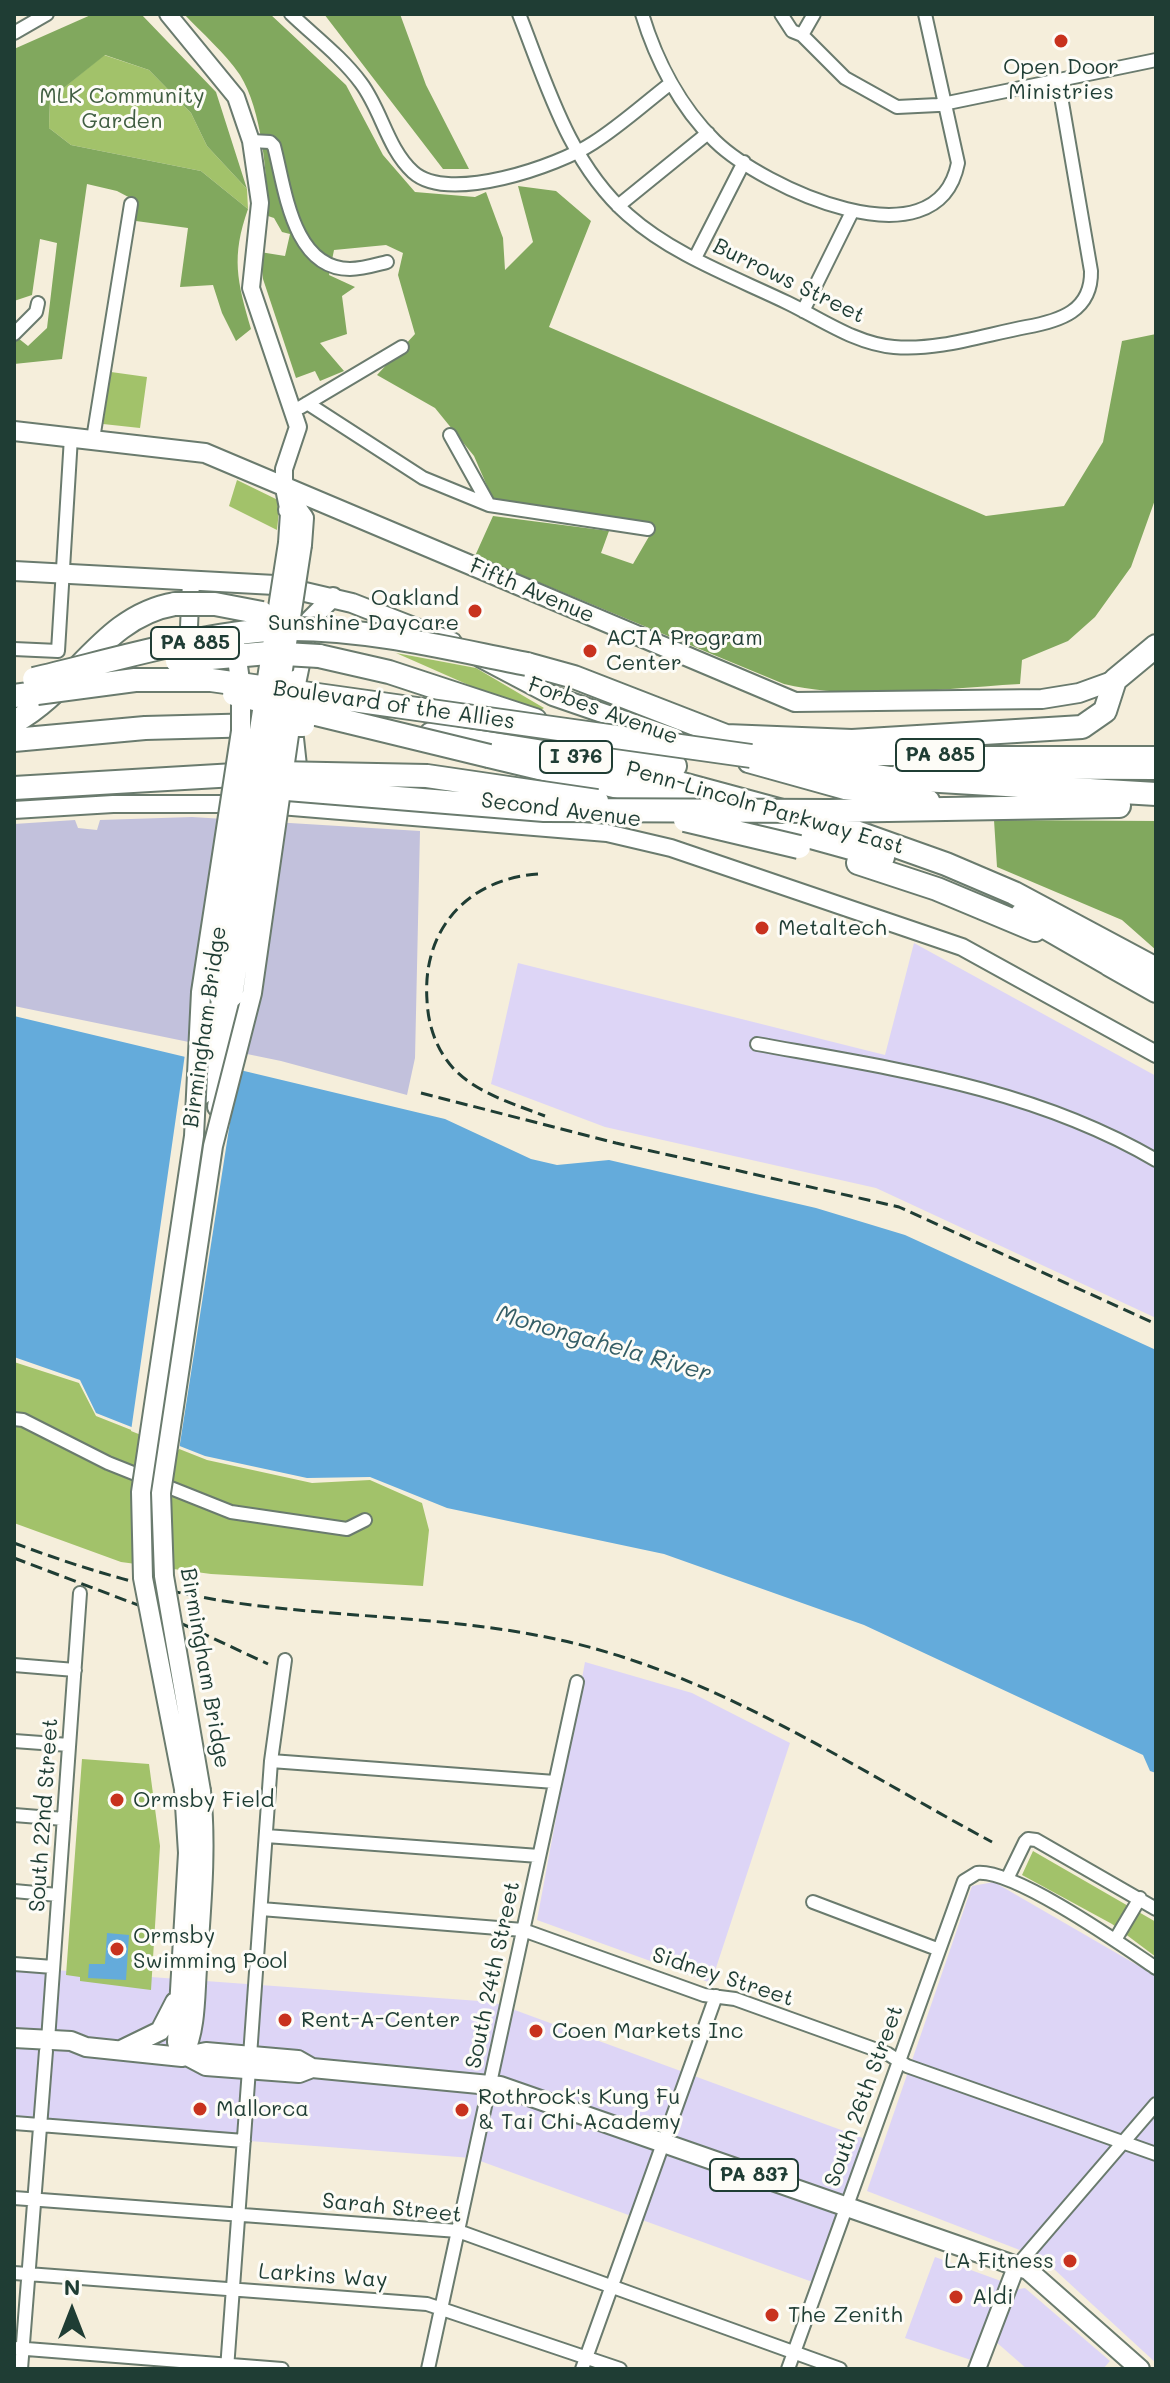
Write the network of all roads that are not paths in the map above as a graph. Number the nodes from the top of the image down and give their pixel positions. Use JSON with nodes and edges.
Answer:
{"nodes":[{"id":1,"x":47,"y":14,"type":"edge"},
{"id":2,"x":168,"y":14,"type":"edge"},
{"id":3,"x":291,"y":14,"type":"edge"},
{"id":4,"x":519,"y":14,"type":"edge"},
{"id":5,"x":642,"y":14,"type":"edge"},
{"id":6,"x":781,"y":14,"type":"edge"},
{"id":7,"x":814,"y":14,"type":"edge"},
{"id":8,"x":925,"y":14,"type":"edge"},
{"id":9,"x":14,"y":33,"type":"edge"},
{"id":10,"x":802,"y":35,"type":"junction"},
{"id":11,"x":1156,"y":60,"type":"edge"},
{"id":12,"x":1058,"y":79,"type":"junction"},
{"id":13,"x":671,"y":83,"type":"junction"},
{"id":14,"x":945,"y":103,"type":"junction"},
{"id":15,"x":708,"y":133,"type":"junction"},
{"id":16,"x":251,"y":141,"type":"junction"},
{"id":17,"x":576,"y":153,"type":"junction"},
{"id":18,"x":744,"y":162,"type":"junction"},
{"id":19,"x":131,"y":204,"type":"dead end"},
{"id":20,"x":618,"y":206,"type":"junction"},
{"id":21,"x":852,"y":212,"type":"junction"},
{"id":22,"x":695,"y":258,"type":"junction"},
{"id":23,"x":387,"y":262,"type":"dead end"},
{"id":24,"x":38,"y":303,"type":"dead end"},
{"id":25,"x":803,"y":311,"type":"junction"},
{"id":26,"x":14,"y":334,"type":"edge"},
{"id":27,"x":402,"y":347,"type":"dead end"},
{"id":28,"x":301,"y":407,"type":"junction"},
{"id":29,"x":14,"y":431,"type":"edge"},
{"id":30,"x":450,"y":435,"type":"dead end"},
{"id":31,"x":71,"y":437,"type":"junction"},
{"id":32,"x":93,"y":439,"type":"junction"},
{"id":33,"x":284,"y":483,"type":"junction"},
{"id":34,"x":489,"y":505,"type":"junction"},
{"id":35,"x":648,"y":529,"type":"dead end"},
{"id":36,"x":295,"y":544,"type":"junction"},
{"id":37,"x":14,"y":571,"type":"edge"},
{"id":38,"x":63,"y":574,"type":"junction"},
{"id":39,"x":223,"y":580,"type":"junction"},
{"id":40,"x":191,"y":581,"type":"junction"},
{"id":41,"x":333,"y":597,"type":"junction"},
{"id":42,"x":358,"y":632,"type":"junction"},
{"id":43,"x":1156,"y":634,"type":"edge"},
{"id":44,"x":1156,"y":646,"type":"edge"},
{"id":45,"x":14,"y":649,"type":"edge"},
{"id":46,"x":1115,"y":680,"type":"junction"},
{"id":47,"x":110,"y":683,"type":"junction"},
{"id":48,"x":29,"y":685,"type":"edge"},
{"id":49,"x":14,"y":696,"type":"edge"},
{"id":50,"x":1057,"y":697,"type":"junction"},
{"id":51,"x":14,"y":722,"type":"edge"},
{"id":52,"x":726,"y":736,"type":"junction"},
{"id":53,"x":14,"y":740,"type":"edge"},
{"id":54,"x":1156,"y":756,"type":"edge"},
{"id":55,"x":815,"y":766,"type":"junction"},
{"id":56,"x":1156,"y":770,"type":"edge"},
{"id":57,"x":276,"y":780,"type":"junction"},
{"id":58,"x":14,"y":788,"type":"edge"},
{"id":59,"x":1156,"y":794,"type":"edge"},
{"id":60,"x":299,"y":806,"type":"junction"},
{"id":61,"x":1053,"y":806,"type":"junction"},
{"id":62,"x":1156,"y":806,"type":"edge"},
{"id":63,"x":14,"y":810,"type":"edge"},
{"id":64,"x":836,"y":819,"type":"junction"},
{"id":65,"x":801,"y":840,"type":"junction"},
{"id":66,"x":1156,"y":969,"type":"edge"},
{"id":67,"x":1156,"y":991,"type":"edge"},
{"id":68,"x":757,"y":1044,"type":"dead end"},
{"id":69,"x":1156,"y":1054,"type":"edge"},
{"id":70,"x":194,"y":1136,"type":"junction"},
{"id":71,"x":213,"y":1146,"type":"junction"},
{"id":72,"x":1156,"y":1160,"type":"edge"},
{"id":73,"x":14,"y":1419,"type":"edge"},
{"id":74,"x":365,"y":1520,"type":"dead end"},
{"id":75,"x":80,"y":1593,"type":"dead end"},
{"id":76,"x":285,"y":1660,"type":"dead end"},
{"id":77,"x":14,"y":1665,"type":"edge"},
{"id":78,"x":75,"y":1670,"type":"junction"},
{"id":79,"x":577,"y":1682,"type":"dead end"},
{"id":80,"x":14,"y":1741,"type":"edge"},
{"id":81,"x":69,"y":1745,"type":"junction"},
{"id":82,"x":271,"y":1761,"type":"junction"},
{"id":83,"x":555,"y":1782,"type":"junction"},
{"id":84,"x":193,"y":1790,"type":"junction"},
{"id":85,"x":14,"y":1815,"type":"edge"},
{"id":86,"x":64,"y":1819,"type":"junction"},
{"id":87,"x":266,"y":1836,"type":"junction"},
{"id":88,"x":539,"y":1856,"type":"junction"},
{"id":89,"x":1007,"y":1879,"type":"junction"},
{"id":90,"x":14,"y":1891,"type":"edge"},
{"id":91,"x":58,"y":1895,"type":"junction"},
{"id":92,"x":1140,"y":1898,"type":"junction"},
{"id":93,"x":813,"y":1902,"type":"dead end"},
{"id":94,"x":261,"y":1909,"type":"junction"},
{"id":95,"x":1156,"y":1909,"type":"edge"},
{"id":96,"x":523,"y":1930,"type":"junction"},
{"id":97,"x":1115,"y":1940,"type":"junction"},
{"id":98,"x":937,"y":1949,"type":"junction"},
{"id":99,"x":14,"y":1964,"type":"edge"},
{"id":100,"x":53,"y":1967,"type":"junction"},
{"id":101,"x":1156,"y":1968,"type":"edge"},
{"id":102,"x":186,"y":1996,"type":"junction"},
{"id":103,"x":716,"y":1996,"type":"junction"},
{"id":104,"x":14,"y":2038,"type":"edge"},
{"id":105,"x":47,"y":2046,"type":"junction"},
{"id":106,"x":14,"y":2049,"type":"edge"},
{"id":107,"x":116,"y":2051,"type":"junction"},
{"id":108,"x":221,"y":2054,"type":"junction"},
{"id":109,"x":186,"y":2057,"type":"junction"},
{"id":110,"x":898,"y":2060,"type":"junction"},
{"id":111,"x":250,"y":2063,"type":"junction"},
{"id":112,"x":490,"y":2084,"type":"junction"},
{"id":113,"x":1156,"y":2104,"type":"edge"},
{"id":114,"x":14,"y":2123,"type":"edge"},
{"id":115,"x":39,"y":2125,"type":"junction"},
{"id":116,"x":244,"y":2141,"type":"junction"},
{"id":117,"x":663,"y":2142,"type":"junction"},
{"id":118,"x":1122,"y":2143,"type":"junction"},
{"id":119,"x":1156,"y":2154,"type":"edge"},
{"id":120,"x":14,"y":2198,"type":"edge"},
{"id":121,"x":35,"y":2199,"type":"junction"},
{"id":122,"x":845,"y":2207,"type":"junction"},
{"id":123,"x":239,"y":2215,"type":"junction"},
{"id":124,"x":458,"y":2231,"type":"junction"},
{"id":125,"x":1016,"y":2267,"type":"junction"},
{"id":126,"x":14,"y":2273,"type":"edge"},
{"id":127,"x":29,"y":2274,"type":"junction"},
{"id":128,"x":612,"y":2287,"type":"junction"},
{"id":129,"x":232,"y":2290,"type":"junction"},
{"id":130,"x":442,"y":2307,"type":"junction"},
{"id":131,"x":18,"y":2348,"type":"edge"},
{"id":132,"x":794,"y":2353,"type":"junction"},
{"id":133,"x":584,"y":2363,"type":"edge"},
{"id":134,"x":227,"y":2366,"type":"edge"},
{"id":135,"x":21,"y":2369,"type":"edge"},
{"id":136,"x":282,"y":2369,"type":"edge"},
{"id":137,"x":428,"y":2369,"type":"edge"},
{"id":138,"x":620,"y":2369,"type":"edge"},
{"id":139,"x":788,"y":2369,"type":"edge"},
{"id":140,"x":840,"y":2369,"type":"edge"},
{"id":141,"x":977,"y":2369,"type":"edge"},
{"id":142,"x":1140,"y":2369,"type":"edge"}],
"edges":[{"from":1,"to":9,"type":"street"},
{"from":2,"to":16,"type":"main road"},
{"from":3,"to":17,"type":"street"},
{"from":4,"to":17,"type":"street","name":"Burrows Street"},
{"from":5,"to":13,"type":"street"},
{"from":6,"to":10,"type":"street"},
{"from":7,"to":10,"type":"street"},
{"from":8,"to":14,"type":"street"},
{"from":10,"to":14,"type":"street"},
{"from":11,"to":12,"type":"street"},
{"from":12,"to":14,"type":"street"},
{"from":12,"to":25,"type":"street","name":"Burrows Street"},
{"from":13,"to":15,"type":"street"},
{"from":13,"to":17,"type":"street"},
{"from":14,"to":21,"type":"street"},
{"from":15,"to":18,"type":"street"},
{"from":15,"to":20,"type":"street"},
{"from":16,"to":23,"type":"street"},
{"from":16,"to":28,"type":"main road"},
{"from":17,"to":20,"type":"street","name":"Burrows Street"},
{"from":18,"to":21,"type":"street"},
{"from":18,"to":22,"type":"street"},
{"from":19,"to":32,"type":"street"},
{"from":20,"to":22,"type":"street","name":"Burrows Street"},
{"from":21,"to":25,"type":"street"},
{"from":22,"to":25,"type":"street","name":"Burrows Street"},
{"from":24,"to":26,"type":"street"},
{"from":27,"to":28,"type":"street"},
{"from":28,"to":33,"type":"main road"},
{"from":28,"to":34,"type":"street"},
{"from":29,"to":31,"type":"main road","name":"Fifth Avenue"},
{"from":30,"to":34,"type":"street"},
{"from":31,"to":32,"type":"main road","name":"Fifth Avenue"},
{"from":31,"to":38,"type":"street"},
{"from":32,"to":33,"type":"main road","name":"Fifth Avenue"},
{"from":33,"to":36,"type":"main road","name":"Birmingham Bridge"},
{"from":33,"to":50,"type":"main road","name":"Fifth Avenue"},
{"from":34,"to":35,"type":"street"},
{"from":36,"to":70,"type":"main road","name":"Birmingham Bridge","bridge":true},
{"from":36,"to":71,"type":"main road","name":"Birmingham Bridge","bridge":true},
{"from":37,"to":38,"type":"main road","name":"Forbes Avenue"},
{"from":38,"to":40,"type":"main road","name":"Forbes Avenue"},
{"from":38,"to":45,"type":"street"},
{"from":39,"to":40,"type":"main road","name":"Forbes Avenue"},
{"from":39,"to":41,"type":"main road","name":"Forbes Avenue"},
{"from":39,"to":70,"type":"main road","bridge":true},
{"from":40,"to":60,"type":"main road"},
{"from":41,"to":61,"type":"main road","name":"Forbes Avenue"},
{"from":41,"to":71,"type":"main road","bridge":true},
{"from":42,"to":48,"type":"highway","name":"Boulevard of the Allies","number":"PA 885","bridge":true},
{"from":42,"to":51,"type":"highway","bridge":true},
{"from":42,"to":52,"type":"highway","name":"Boulevard of the Allies","number":"PA 885","bridge":true},
{"from":43,"to":50,"type":"main road","name":"Fifth Avenue"},
{"from":44,"to":46,"type":"highway","name":"Fifth Avenue"},
{"from":46,"to":50,"type":"main road","name":"Fifth Avenue"},
{"from":46,"to":52,"type":"highway"},
{"from":47,"to":48,"type":"highway","name":"Boulevard of the Allies","number":"PA 885","bridge":true},
{"from":47,"to":55,"type":"highway","name":"Boulevard of the Allies","number":"PA 885","bridge":true},
{"from":47,"to":65,"type":"highway","bridge":true},
{"from":48,"to":49,"type":"highway","name":"Boulevard of the Allies","number":"PA 885"},
{"from":48,"to":64,"type":"highway","bridge":true},
{"from":52,"to":54,"type":"main road","name":"Boulevard of the Allies","number":"PA 885"},
{"from":53,"to":64,"type":"highway","name":"Penn-Lincoln Parkway East","number":"I 376"},
{"from":55,"to":56,"type":"main road","name":"Boulevard of the Allies","number":"PA 885"},
{"from":55,"to":59,"type":"highway"},
{"from":57,"to":58,"type":"highway","name":"Penn-Lincoln Parkway East","number":"I 376"},
{"from":57,"to":64,"type":"highway","bridge":true},
{"from":57,"to":65,"type":"highway","name":"Penn-Lincoln Parkway East","number":"I 376","bridge":true},
{"from":60,"to":63,"type":"main road","name":"Second Avenue"},
{"from":60,"to":69,"type":"main road","name":"Second Avenue"},
{"from":61,"to":62,"type":"highway","name":"Forbes Avenue"},
{"from":61,"to":64,"type":"highway"},
{"from":64,"to":66,"type":"highway","name":"Penn-Lincoln Parkway East","number":"I 376"},
{"from":65,"to":67,"type":"highway","name":"Penn-Lincoln Parkway East","number":"I 376"},
{"from":68,"to":72,"type":"street"},
{"from":70,"to":84,"type":"main road","name":"Birmingham Bridge","bridge":true},
{"from":71,"to":84,"type":"main road","name":"Birmingham Bridge","bridge":true},
{"from":73,"to":74,"type":"street"},
{"from":75,"to":78,"type":"street","name":"South 22nd Street"},
{"from":76,"to":82,"type":"street"},
{"from":77,"to":78,"type":"street"},
{"from":78,"to":81,"type":"street","name":"South 22nd Street"},
{"from":79,"to":83,"type":"street","name":"South 24th Street"},
{"from":80,"to":81,"type":"street"},
{"from":81,"to":86,"type":"street","name":"South 22nd Street"},
{"from":82,"to":83,"type":"street"},
{"from":82,"to":87,"type":"street"},
{"from":83,"to":88,"type":"street","name":"South 24th Street"},
{"from":84,"to":102,"type":"main road","name":"Birmingham Bridge"},
{"from":85,"to":86,"type":"street"},
{"from":86,"to":91,"type":"street","name":"South 22nd Street"},
{"from":87,"to":88,"type":"street"},
{"from":87,"to":94,"type":"street"},
{"from":88,"to":96,"type":"street","name":"South 24th Street"},
{"from":89,"to":92,"type":"street"},
{"from":89,"to":97,"type":"street"},
{"from":89,"to":98,"type":"street","name":"South 26th Street"},
{"from":90,"to":91,"type":"street"},
{"from":91,"to":100,"type":"street","name":"South 22nd Street"},
{"from":92,"to":95,"type":"street"},
{"from":92,"to":97,"type":"street"},
{"from":93,"to":98,"type":"street"},
{"from":94,"to":96,"type":"street","name":"Sidney Street"},
{"from":94,"to":111,"type":"street"},
{"from":96,"to":103,"type":"street","name":"Sidney Street"},
{"from":96,"to":112,"type":"street","name":"South 24th Street"},
{"from":97,"to":101,"type":"street"},
{"from":98,"to":110,"type":"street","name":"South 26th Street"},
{"from":99,"to":100,"type":"street"},
{"from":100,"to":105,"type":"street","name":"South 22nd Street"},
{"from":102,"to":107,"type":"main road"},
{"from":102,"to":108,"type":"main road"},
{"from":102,"to":109,"type":"main road","name":"Birmingham Bridge"},
{"from":103,"to":110,"type":"street","name":"Sidney Street"},
{"from":103,"to":117,"type":"street"},
{"from":104,"to":105,"type":"main road","number":"PA 837"},
{"from":105,"to":106,"type":"main road","number":"PA 837"},
{"from":105,"to":107,"type":"main road","number":"PA 837"},
{"from":105,"to":115,"type":"street","name":"South 22nd Street"},
{"from":107,"to":109,"type":"main road","number":"PA 837"},
{"from":108,"to":109,"type":"main road"},
{"from":108,"to":111,"type":"main road"},
{"from":109,"to":111,"type":"main road","number":"PA 837"},
{"from":110,"to":118,"type":"street","name":"Sidney Street"},
{"from":110,"to":122,"type":"street","name":"South 26th Street"},
{"from":111,"to":112,"type":"main road","number":"PA 837"},
{"from":111,"to":116,"type":"street"},
{"from":112,"to":117,"type":"main road","number":"PA 837"},
{"from":112,"to":124,"type":"street","name":"South 24th Street"},
{"from":113,"to":118,"type":"street"},
{"from":114,"to":115,"type":"street"},
{"from":115,"to":116,"type":"street"},
{"from":115,"to":121,"type":"street","name":"South 22nd Street"},
{"from":116,"to":123,"type":"street"},
{"from":117,"to":122,"type":"main road","number":"PA 837"},
{"from":117,"to":128,"type":"street"},
{"from":118,"to":119,"type":"street","name":"Sidney Street"},
{"from":118,"to":125,"type":"street"},
{"from":120,"to":121,"type":"street","name":"Sarah Street"},
{"from":121,"to":123,"type":"street","name":"Sarah Street"},
{"from":121,"to":127,"type":"street","name":"South 22nd Street"},
{"from":122,"to":125,"type":"main road","number":"PA 837"},
{"from":122,"to":132,"type":"street","name":"South 26th Street"},
{"from":123,"to":124,"type":"street","name":"Sarah Street"},
{"from":123,"to":129,"type":"street"},
{"from":124,"to":128,"type":"street","name":"Sarah Street"},
{"from":124,"to":130,"type":"street","name":"South 24th Street"},
{"from":125,"to":141,"type":"main road"},
{"from":125,"to":142,"type":"main road","number":"PA 837"},
{"from":126,"to":127,"type":"street","name":"Larkins Way"},
{"from":127,"to":129,"type":"street","name":"Larkins Way"},
{"from":127,"to":131,"type":"street","name":"South 22nd Street"},
{"from":128,"to":132,"type":"street","name":"Sarah Street"},
{"from":128,"to":133,"type":"street"},
{"from":129,"to":130,"type":"street","name":"Larkins Way"},
{"from":129,"to":134,"type":"street"},
{"from":130,"to":133,"type":"street","name":"Larkins Way"},
{"from":130,"to":137,"type":"street","name":"South 24th Street"},
{"from":131,"to":134,"type":"street"},
{"from":131,"to":135,"type":"street","name":"South 22nd Street"},
{"from":132,"to":139,"type":"street","name":"South 26th Street"},
{"from":132,"to":140,"type":"street","name":"Sarah Street"},
{"from":133,"to":138,"type":"street","name":"Larkins Way"},
{"from":134,"to":136,"type":"street"}]}
